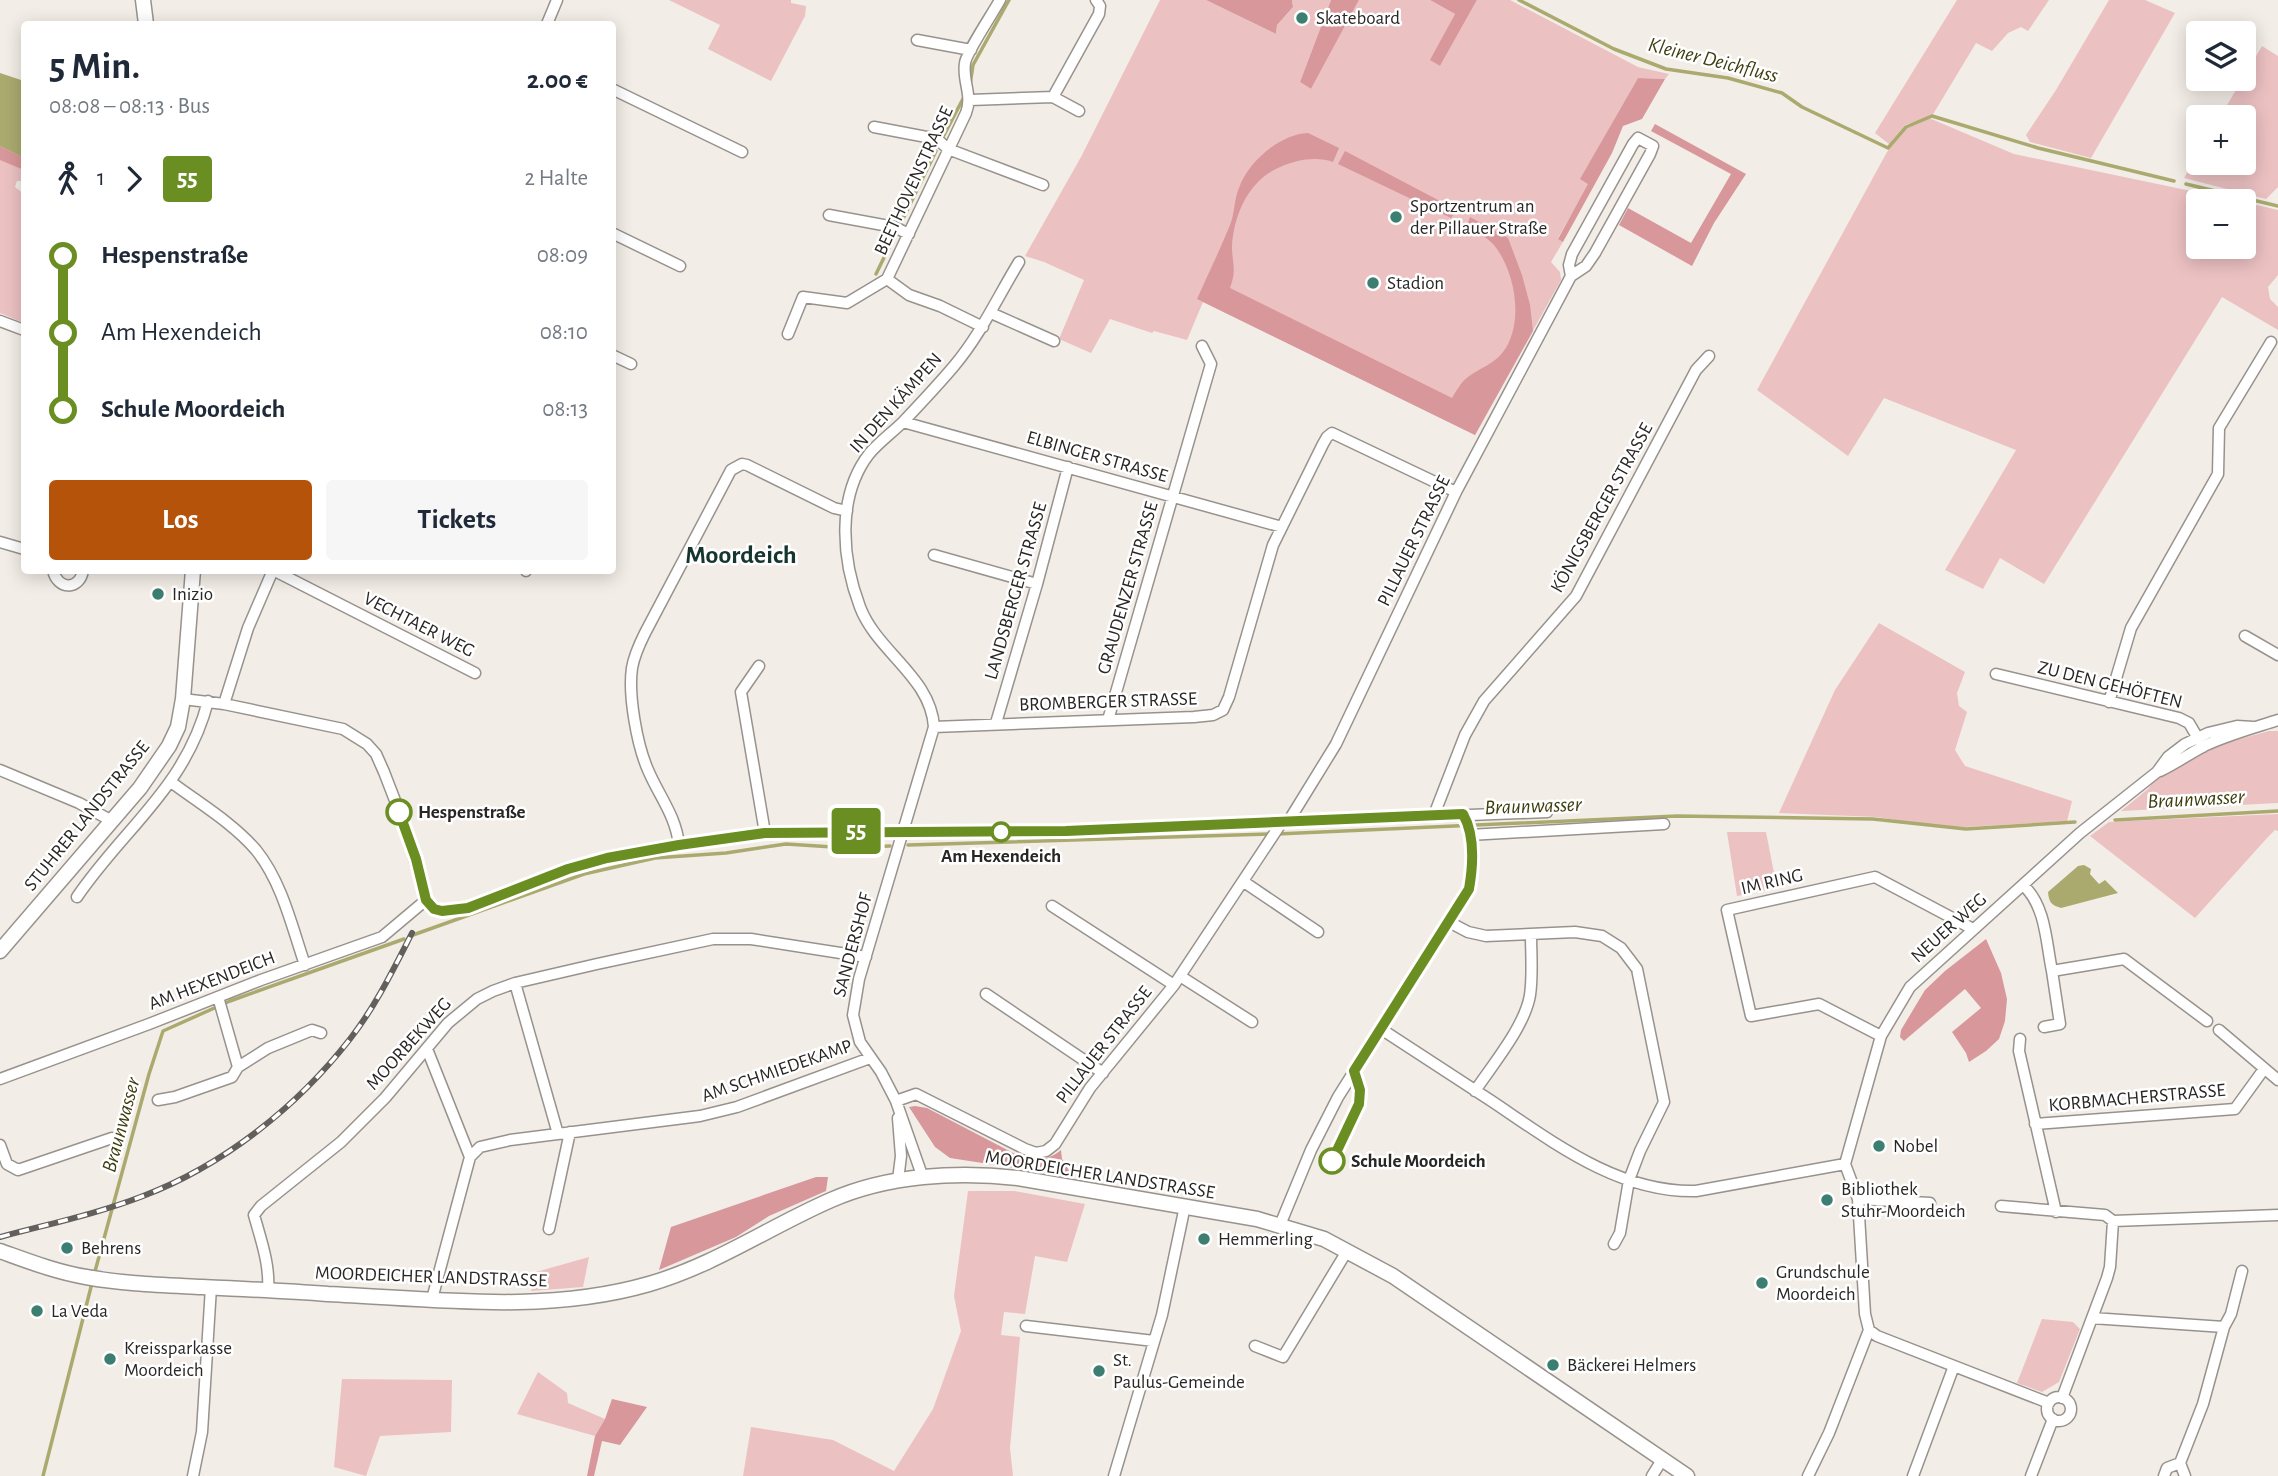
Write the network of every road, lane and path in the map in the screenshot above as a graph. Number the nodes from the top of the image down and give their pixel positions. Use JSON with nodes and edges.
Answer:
{"nodes":[{"id":1,"x":143,"y":0,"type":"edge"},
{"id":2,"x":557,"y":0,"type":"edge"},
{"id":3,"x":1000,"y":0,"type":"edge"},
{"id":4,"x":1096,"y":0,"type":"edge"},
{"id":5,"x":146,"y":21,"type":"edge"},
{"id":6,"x":548,"y":21,"type":"edge"},
{"id":7,"x":917,"y":40,"type":"dead end"},
{"id":8,"x":971,"y":50,"type":"junction"},
{"id":9,"x":616,"y":91,"type":"edge"},
{"id":10,"x":970,"y":97,"type":"junction"},
{"id":11,"x":1053,"y":97,"type":"junction"},
{"id":12,"x":1079,"y":111,"type":"dead end"},
{"id":13,"x":874,"y":127,"type":"dead end"},
{"id":14,"x":948,"y":149,"type":"junction"},
{"id":15,"x":742,"y":152,"type":"dead end"},
{"id":16,"x":1043,"y":185,"type":"dead end"},
{"id":17,"x":829,"y":215,"type":"dead end"},
{"id":18,"x":901,"y":230,"type":"junction"},
{"id":19,"x":616,"y":235,"type":"edge"},
{"id":20,"x":1019,"y":262,"type":"dead end"},
{"id":21,"x":680,"y":265,"type":"dead end"},
{"id":22,"x":1571,"y":276,"type":"junction"},
{"id":23,"x":887,"y":279,"type":"junction"},
{"id":24,"x":991,"y":313,"type":"junction"},
{"id":25,"x":0,"y":321,"type":"edge"},
{"id":26,"x":983,"y":327,"type":"junction"},
{"id":27,"x":21,"y":329,"type":"edge"},
{"id":28,"x":788,"y":334,"type":"dead end"},
{"id":29,"x":1054,"y":341,"type":"dead end"},
{"id":30,"x":2271,"y":342,"type":"dead end"},
{"id":31,"x":1202,"y":346,"type":"dead end"},
{"id":32,"x":1709,"y":356,"type":"dead end"},
{"id":33,"x":616,"y":357,"type":"edge"},
{"id":34,"x":631,"y":364,"type":"dead end"},
{"id":35,"x":903,"y":422,"type":"junction"},
{"id":36,"x":1068,"y":467,"type":"junction"},
{"id":37,"x":1457,"y":492,"type":"junction"},
{"id":38,"x":1172,"y":497,"type":"junction"},
{"id":39,"x":847,"y":511,"type":"junction"},
{"id":40,"x":1282,"y":527,"type":"junction"},
{"id":41,"x":0,"y":541,"type":"edge"},
{"id":42,"x":21,"y":548,"type":"edge"},
{"id":43,"x":934,"y":555,"type":"dead end"},
{"id":44,"x":54,"y":574,"type":"edge"},
{"id":45,"x":82,"y":574,"type":"edge"},
{"id":46,"x":193,"y":574,"type":"edge"},
{"id":47,"x":271,"y":574,"type":"edge"},
{"id":48,"x":281,"y":574,"type":"edge"},
{"id":49,"x":1037,"y":584,"type":"junction"},
{"id":50,"x":2245,"y":636,"type":"dead end"},
{"id":51,"x":2278,"y":655,"type":"edge"},
{"id":52,"x":759,"y":666,"type":"dead end"},
{"id":53,"x":475,"y":673,"type":"dead end"},
{"id":54,"x":1996,"y":674,"type":"dead end"},
{"id":55,"x":183,"y":699,"type":"junction"},
{"id":56,"x":208,"y":701,"type":"junction"},
{"id":57,"x":2109,"y":702,"type":"junction"},
{"id":58,"x":224,"y":704,"type":"junction"},
{"id":59,"x":1108,"y":720,"type":"junction"},
{"id":60,"x":2278,"y":720,"type":"edge"},
{"id":61,"x":996,"y":723,"type":"junction"},
{"id":62,"x":934,"y":727,"type":"junction"},
{"id":63,"x":2200,"y":743,"type":"junction"},
{"id":64,"x":0,"y":770,"type":"edge"},
{"id":65,"x":171,"y":782,"type":"junction"},
{"id":66,"x":1547,"y":812,"type":"dead end"},
{"id":67,"x":1434,"y":815,"type":"junction"},
{"id":68,"x":1465,"y":817,"type":"junction"},
{"id":69,"x":112,"y":821,"type":"junction"},
{"id":70,"x":1284,"y":823,"type":"junction"},
{"id":71,"x":1664,"y":824,"type":"dead end"},
{"id":72,"x":904,"y":832,"type":"junction"},
{"id":73,"x":765,"y":833,"type":"junction"},
{"id":74,"x":1469,"y":835,"type":"junction"},
{"id":75,"x":679,"y":845,"type":"junction"},
{"id":76,"x":1244,"y":882,"type":"junction"},
{"id":77,"x":2024,"y":886,"type":"junction"},
{"id":78,"x":76,"y":897,"type":"dead end"},
{"id":79,"x":427,"y":901,"type":"junction"},
{"id":80,"x":1052,"y":905,"type":"dead end"},
{"id":81,"x":1449,"y":922,"type":"junction"},
{"id":82,"x":1973,"y":929,"type":"junction"},
{"id":83,"x":1318,"y":932,"type":"dead end"},
{"id":84,"x":1531,"y":934,"type":"junction"},
{"id":85,"x":0,"y":951,"type":"edge"},
{"id":86,"x":866,"y":957,"type":"junction"},
{"id":87,"x":305,"y":965,"type":"junction"},
{"id":88,"x":2052,"y":971,"type":"junction"},
{"id":89,"x":1177,"y":981,"type":"junction"},
{"id":90,"x":515,"y":984,"type":"junction"},
{"id":91,"x":986,"y":994,"type":"dead end"},
{"id":92,"x":218,"y":996,"type":"junction"},
{"id":93,"x":2207,"y":1021,"type":"dead end"},
{"id":94,"x":1252,"y":1022,"type":"dead end"},
{"id":95,"x":2044,"y":1027,"type":"dead end"},
{"id":96,"x":1381,"y":1029,"type":"junction"},
{"id":97,"x":2219,"y":1030,"type":"dead end"},
{"id":98,"x":321,"y":1032,"type":"dead end"},
{"id":99,"x":1881,"y":1035,"type":"junction"},
{"id":100,"x":2020,"y":1039,"type":"dead end"},
{"id":101,"x":427,"y":1049,"type":"junction"},
{"id":102,"x":870,"y":1058,"type":"junction"},
{"id":103,"x":238,"y":1067,"type":"junction"},
{"id":104,"x":2264,"y":1069,"type":"junction"},
{"id":105,"x":1103,"y":1073,"type":"junction"},
{"id":106,"x":0,"y":1079,"type":"edge"},
{"id":107,"x":2278,"y":1080,"type":"edge"},
{"id":108,"x":1475,"y":1090,"type":"junction"},
{"id":109,"x":158,"y":1100,"type":"dead end"},
{"id":110,"x":896,"y":1101,"type":"junction"},
{"id":111,"x":2035,"y":1124,"type":"junction"},
{"id":112,"x":570,"y":1132,"type":"junction"},
{"id":113,"x":558,"y":1134,"type":"junction"},
{"id":114,"x":112,"y":1138,"type":"dead end"},
{"id":115,"x":0,"y":1145,"type":"edge"},
{"id":116,"x":470,"y":1157,"type":"junction"},
{"id":117,"x":1845,"y":1164,"type":"junction"},
{"id":118,"x":923,"y":1178,"type":"junction"},
{"id":119,"x":898,"y":1180,"type":"junction"},
{"id":120,"x":1629,"y":1180,"type":"junction"},
{"id":121,"x":1858,"y":1199,"type":"junction"},
{"id":122,"x":1930,"y":1203,"type":"dead end"},
{"id":123,"x":1185,"y":1206,"type":"junction"},
{"id":124,"x":2001,"y":1206,"type":"dead end"},
{"id":125,"x":2056,"y":1212,"type":"junction"},
{"id":126,"x":2278,"y":1215,"type":"edge"},
{"id":127,"x":2113,"y":1221,"type":"junction"},
{"id":128,"x":1280,"y":1225,"type":"junction"},
{"id":129,"x":550,"y":1229,"type":"dead end"},
{"id":130,"x":1614,"y":1244,"type":"dead end"},
{"id":131,"x":0,"y":1251,"type":"edge"},
{"id":132,"x":1347,"y":1251,"type":"junction"},
{"id":133,"x":2242,"y":1271,"type":"dead end"},
{"id":134,"x":211,"y":1287,"type":"junction"},
{"id":135,"x":268,"y":1290,"type":"junction"},
{"id":136,"x":432,"y":1299,"type":"junction"},
{"id":137,"x":2092,"y":1318,"type":"junction"},
{"id":138,"x":1026,"y":1326,"type":"dead end"},
{"id":139,"x":2224,"y":1327,"type":"junction"},
{"id":140,"x":1869,"y":1330,"type":"junction"},
{"id":141,"x":1154,"y":1341,"type":"junction"},
{"id":142,"x":1255,"y":1346,"type":"dead end"},
{"id":143,"x":1954,"y":1366,"type":"junction"},
{"id":144,"x":2062,"y":1398,"type":"junction"},
{"id":145,"x":2049,"y":1403,"type":"junction"},
{"id":146,"x":2053,"y":1419,"type":"junction"},
{"id":147,"x":1662,"y":1460,"type":"junction"},
{"id":148,"x":2180,"y":1464,"type":"junction"},
{"id":149,"x":193,"y":1476,"type":"edge"},
{"id":150,"x":1114,"y":1476,"type":"edge"},
{"id":151,"x":1652,"y":1476,"type":"edge"},
{"id":152,"x":1687,"y":1476,"type":"edge"},
{"id":153,"x":1808,"y":1476,"type":"edge"},
{"id":154,"x":1913,"y":1476,"type":"edge"},
{"id":155,"x":2031,"y":1476,"type":"edge"},
{"id":156,"x":2164,"y":1476,"type":"edge"},
{"id":157,"x":2185,"y":1476,"type":"edge"}],
"edges":[{"from":1,"to":5,"type":"main road"},
{"from":2,"to":6,"type":"street"},
{"from":3,"to":8,"type":"street","name":"BEETHOVENSTRASSE"},
{"from":4,"to":11,"type":"street"},
{"from":7,"to":8,"type":"street"},
{"from":8,"to":10,"type":"street","name":"BEETHOVENSTRASSE"},
{"from":9,"to":15,"type":"street"},
{"from":10,"to":11,"type":"street"},
{"from":10,"to":14,"type":"street","name":"BEETHOVENSTRASSE"},
{"from":11,"to":12,"type":"street"},
{"from":13,"to":14,"type":"street"},
{"from":14,"to":16,"type":"street"},
{"from":14,"to":18,"type":"street","name":"BEETHOVENSTRASSE"},
{"from":17,"to":18,"type":"street"},
{"from":18,"to":23,"type":"street","name":"BEETHOVENSTRASSE"},
{"from":19,"to":21,"type":"street"},
{"from":20,"to":24,"type":"street","name":"IN DEN KÄMPEN"},
{"from":22,"to":22,"type":"street","name":"PILLAUER STRASSE"},
{"from":22,"to":37,"type":"street","name":"PILLAUER STRASSE"},
{"from":23,"to":26,"type":"street","name":"BEETHOVENSTRASSE"},
{"from":23,"to":28,"type":"street"},
{"from":24,"to":26,"type":"street","name":"IN DEN KÄMPEN"},
{"from":24,"to":29,"type":"street"},
{"from":25,"to":27,"type":"street"},
{"from":26,"to":35,"type":"street","name":"IN DEN KÄMPEN"},
{"from":30,"to":57,"type":"street"},
{"from":31,"to":38,"type":"street","name":"GRAUDENZER STRASSE"},
{"from":32,"to":67,"type":"street","name":"KÖNIGSBERGER STRASSE"},
{"from":33,"to":34,"type":"street"},
{"from":35,"to":36,"type":"street","name":"ELBINGER STRASSE"},
{"from":35,"to":39,"type":"street","name":"IN DEN KÄMPEN"},
{"from":36,"to":38,"type":"street","name":"ELBINGER STRASSE"},
{"from":36,"to":49,"type":"street","name":"LANDSBERGER STRASSE"},
{"from":37,"to":40,"type":"street","name":"BROMBERGER STRASSE"},
{"from":37,"to":70,"type":"street","name":"PILLAUER STRASSE"},
{"from":38,"to":40,"type":"street","name":"ELBINGER STRASSE"},
{"from":38,"to":59,"type":"street","name":"GRAUDENZER STRASSE"},
{"from":39,"to":62,"type":"street","name":"IN DEN KÄMPEN"},
{"from":39,"to":75,"type":"street"},
{"from":40,"to":59,"type":"street","name":"BROMBERGER STRASSE"},
{"from":41,"to":42,"type":"street"},
{"from":43,"to":49,"type":"street"},
{"from":44,"to":45,"type":"street"},
{"from":46,"to":55,"type":"main road","name":"STUHRER LANDSTRASSE"},
{"from":47,"to":58,"type":"street"},
{"from":48,"to":53,"type":"street","name":"VECHTAER WEG"},
{"from":49,"to":61,"type":"street","name":"LANDSBERGER STRASSE"},
{"from":50,"to":51,"type":"street"},
{"from":52,"to":73,"type":"street"},
{"from":54,"to":57,"type":"street","name":"ZU DEN GEHÖFTEN"},
{"from":55,"to":56,"type":"street"},
{"from":55,"to":69,"type":"main road","name":"STUHRER LANDSTRASSE"},
{"from":56,"to":58,"type":"street"},
{"from":56,"to":65,"type":"street"},
{"from":57,"to":63,"type":"street","name":"ZU DEN GEHÖFTEN"},
{"from":58,"to":79,"type":"street"},
{"from":59,"to":61,"type":"street","name":"BROMBERGER STRASSE"},
{"from":60,"to":63,"type":"street","name":"NEUER WEG"},
{"from":61,"to":62,"type":"street","name":"BROMBERGER STRASSE"},
{"from":62,"to":72,"type":"street"},
{"from":63,"to":77,"type":"street","name":"NEUER WEG"},
{"from":64,"to":69,"type":"street"},
{"from":65,"to":78,"type":"street"},
{"from":65,"to":87,"type":"street"},
{"from":66,"to":68,"type":"street"},
{"from":67,"to":68,"type":"street"},
{"from":67,"to":70,"type":"street"},
{"from":68,"to":74,"type":"street"},
{"from":69,"to":85,"type":"main road","name":"STUHRER LANDSTRASSE"},
{"from":70,"to":72,"type":"street"},
{"from":70,"to":76,"type":"street","name":"PILLAUER STRASSE"},
{"from":71,"to":74,"type":"street"},
{"from":72,"to":73,"type":"street"},
{"from":72,"to":86,"type":"street","name":"SANDERSHOF"},
{"from":73,"to":75,"type":"street"},
{"from":74,"to":81,"type":"street"},
{"from":75,"to":79,"type":"street"},
{"from":76,"to":83,"type":"street"},
{"from":76,"to":89,"type":"street","name":"PILLAUER STRASSE"},
{"from":77,"to":82,"type":"street","name":"NEUER WEG"},
{"from":77,"to":88,"type":"street"},
{"from":79,"to":87,"type":"street","name":"AM HEXENDEICH"},
{"from":80,"to":89,"type":"street"},
{"from":81,"to":84,"type":"street"},
{"from":81,"to":96,"type":"street"},
{"from":82,"to":99,"type":"street","name":"NEUER WEG"},
{"from":82,"to":99,"type":"street","name":"IM RING"},
{"from":84,"to":108,"type":"street"},
{"from":84,"to":120,"type":"street"},
{"from":86,"to":90,"type":"street","name":"MOORBEKWEG"},
{"from":86,"to":102,"type":"street","name":"SANDERSHOF"},
{"from":87,"to":92,"type":"street","name":"AM HEXENDEICH"},
{"from":88,"to":93,"type":"street"},
{"from":88,"to":95,"type":"street"},
{"from":89,"to":94,"type":"street"},
{"from":89,"to":105,"type":"street","name":"PILLAUER STRASSE"},
{"from":90,"to":101,"type":"street","name":"MOORBEKWEG"},
{"from":90,"to":113,"type":"street"},
{"from":91,"to":105,"type":"street"},
{"from":92,"to":103,"type":"street"},
{"from":92,"to":106,"type":"street","name":"AM HEXENDEICH"},
{"from":96,"to":108,"type":"street"},
{"from":96,"to":128,"type":"street"},
{"from":97,"to":104,"type":"street"},
{"from":98,"to":103,"type":"street"},
{"from":99,"to":117,"type":"street","name":"NEUER WEG"},
{"from":100,"to":111,"type":"street","name":"KORBMACHERSTRASSE"},
{"from":101,"to":116,"type":"street"},
{"from":101,"to":135,"type":"street","name":"MOORBEKWEG"},
{"from":102,"to":110,"type":"street","name":"SANDERSHOF"},
{"from":102,"to":112,"type":"street","name":"AM SCHMIEDEKAMP"},
{"from":103,"to":109,"type":"street"},
{"from":104,"to":107,"type":"street"},
{"from":104,"to":111,"type":"street","name":"KORBMACHERSTRASSE"},
{"from":105,"to":110,"type":"street","name":"PILLAUER STRASSE"},
{"from":108,"to":120,"type":"street"},
{"from":110,"to":118,"type":"street","name":"SANDERSHOF"},
{"from":110,"to":119,"type":"street","name":"SANDERSHOF"},
{"from":111,"to":125,"type":"street","name":"KORBMACHERSTRASSE"},
{"from":112,"to":113,"type":"street","name":"AM SCHMIEDEKAMP"},
{"from":112,"to":129,"type":"street"},
{"from":113,"to":116,"type":"street","name":"AM SCHMIEDEKAMP"},
{"from":114,"to":115,"type":"street"},
{"from":116,"to":136,"type":"street"},
{"from":117,"to":120,"type":"street"},
{"from":117,"to":121,"type":"street"},
{"from":118,"to":119,"type":"main road","name":"MOORDEICHER LANDSTRASSE"},
{"from":118,"to":123,"type":"main road","name":"MOORDEICHER LANDSTRASSE"},
{"from":119,"to":136,"type":"main road","name":"MOORDEICHER LANDSTRASSE"},
{"from":120,"to":130,"type":"street"},
{"from":121,"to":122,"type":"street"},
{"from":121,"to":140,"type":"street"},
{"from":123,"to":128,"type":"main road","name":"MOORDEICHER LANDSTRASSE"},
{"from":123,"to":141,"type":"street"},
{"from":124,"to":125,"type":"street"},
{"from":125,"to":127,"type":"street"},
{"from":126,"to":127,"type":"street"},
{"from":127,"to":137,"type":"street"},
{"from":128,"to":132,"type":"main road","name":"MOORDEICHER LANDSTRASSE"},
{"from":131,"to":134,"type":"main road","name":"MOORDEICHER LANDSTRASSE"},
{"from":132,"to":142,"type":"street"},
{"from":132,"to":147,"type":"main road","name":"MOORDEICHER LANDSTRASSE"},
{"from":133,"to":139,"type":"street"},
{"from":134,"to":135,"type":"main road","name":"MOORDEICHER LANDSTRASSE"},
{"from":134,"to":149,"type":"street"},
{"from":135,"to":136,"type":"main road","name":"MOORDEICHER LANDSTRASSE"},
{"from":137,"to":139,"type":"street"},
{"from":137,"to":144,"type":"street"},
{"from":138,"to":141,"type":"street"},
{"from":139,"to":148,"type":"street"},
{"from":140,"to":143,"type":"street"},
{"from":140,"to":153,"type":"street"},
{"from":141,"to":150,"type":"street"},
{"from":143,"to":145,"type":"street"},
{"from":143,"to":154,"type":"street"},
{"from":144,"to":145,"type":"street"},
{"from":144,"to":146,"type":"street"},
{"from":145,"to":146,"type":"street"},
{"from":146,"to":155,"type":"street"},
{"from":147,"to":151,"type":"street"},
{"from":147,"to":152,"type":"main road","name":"MOORDEICHER LANDSTRASSE"},
{"from":148,"to":156,"type":"street"},
{"from":148,"to":157,"type":"street"}]}
